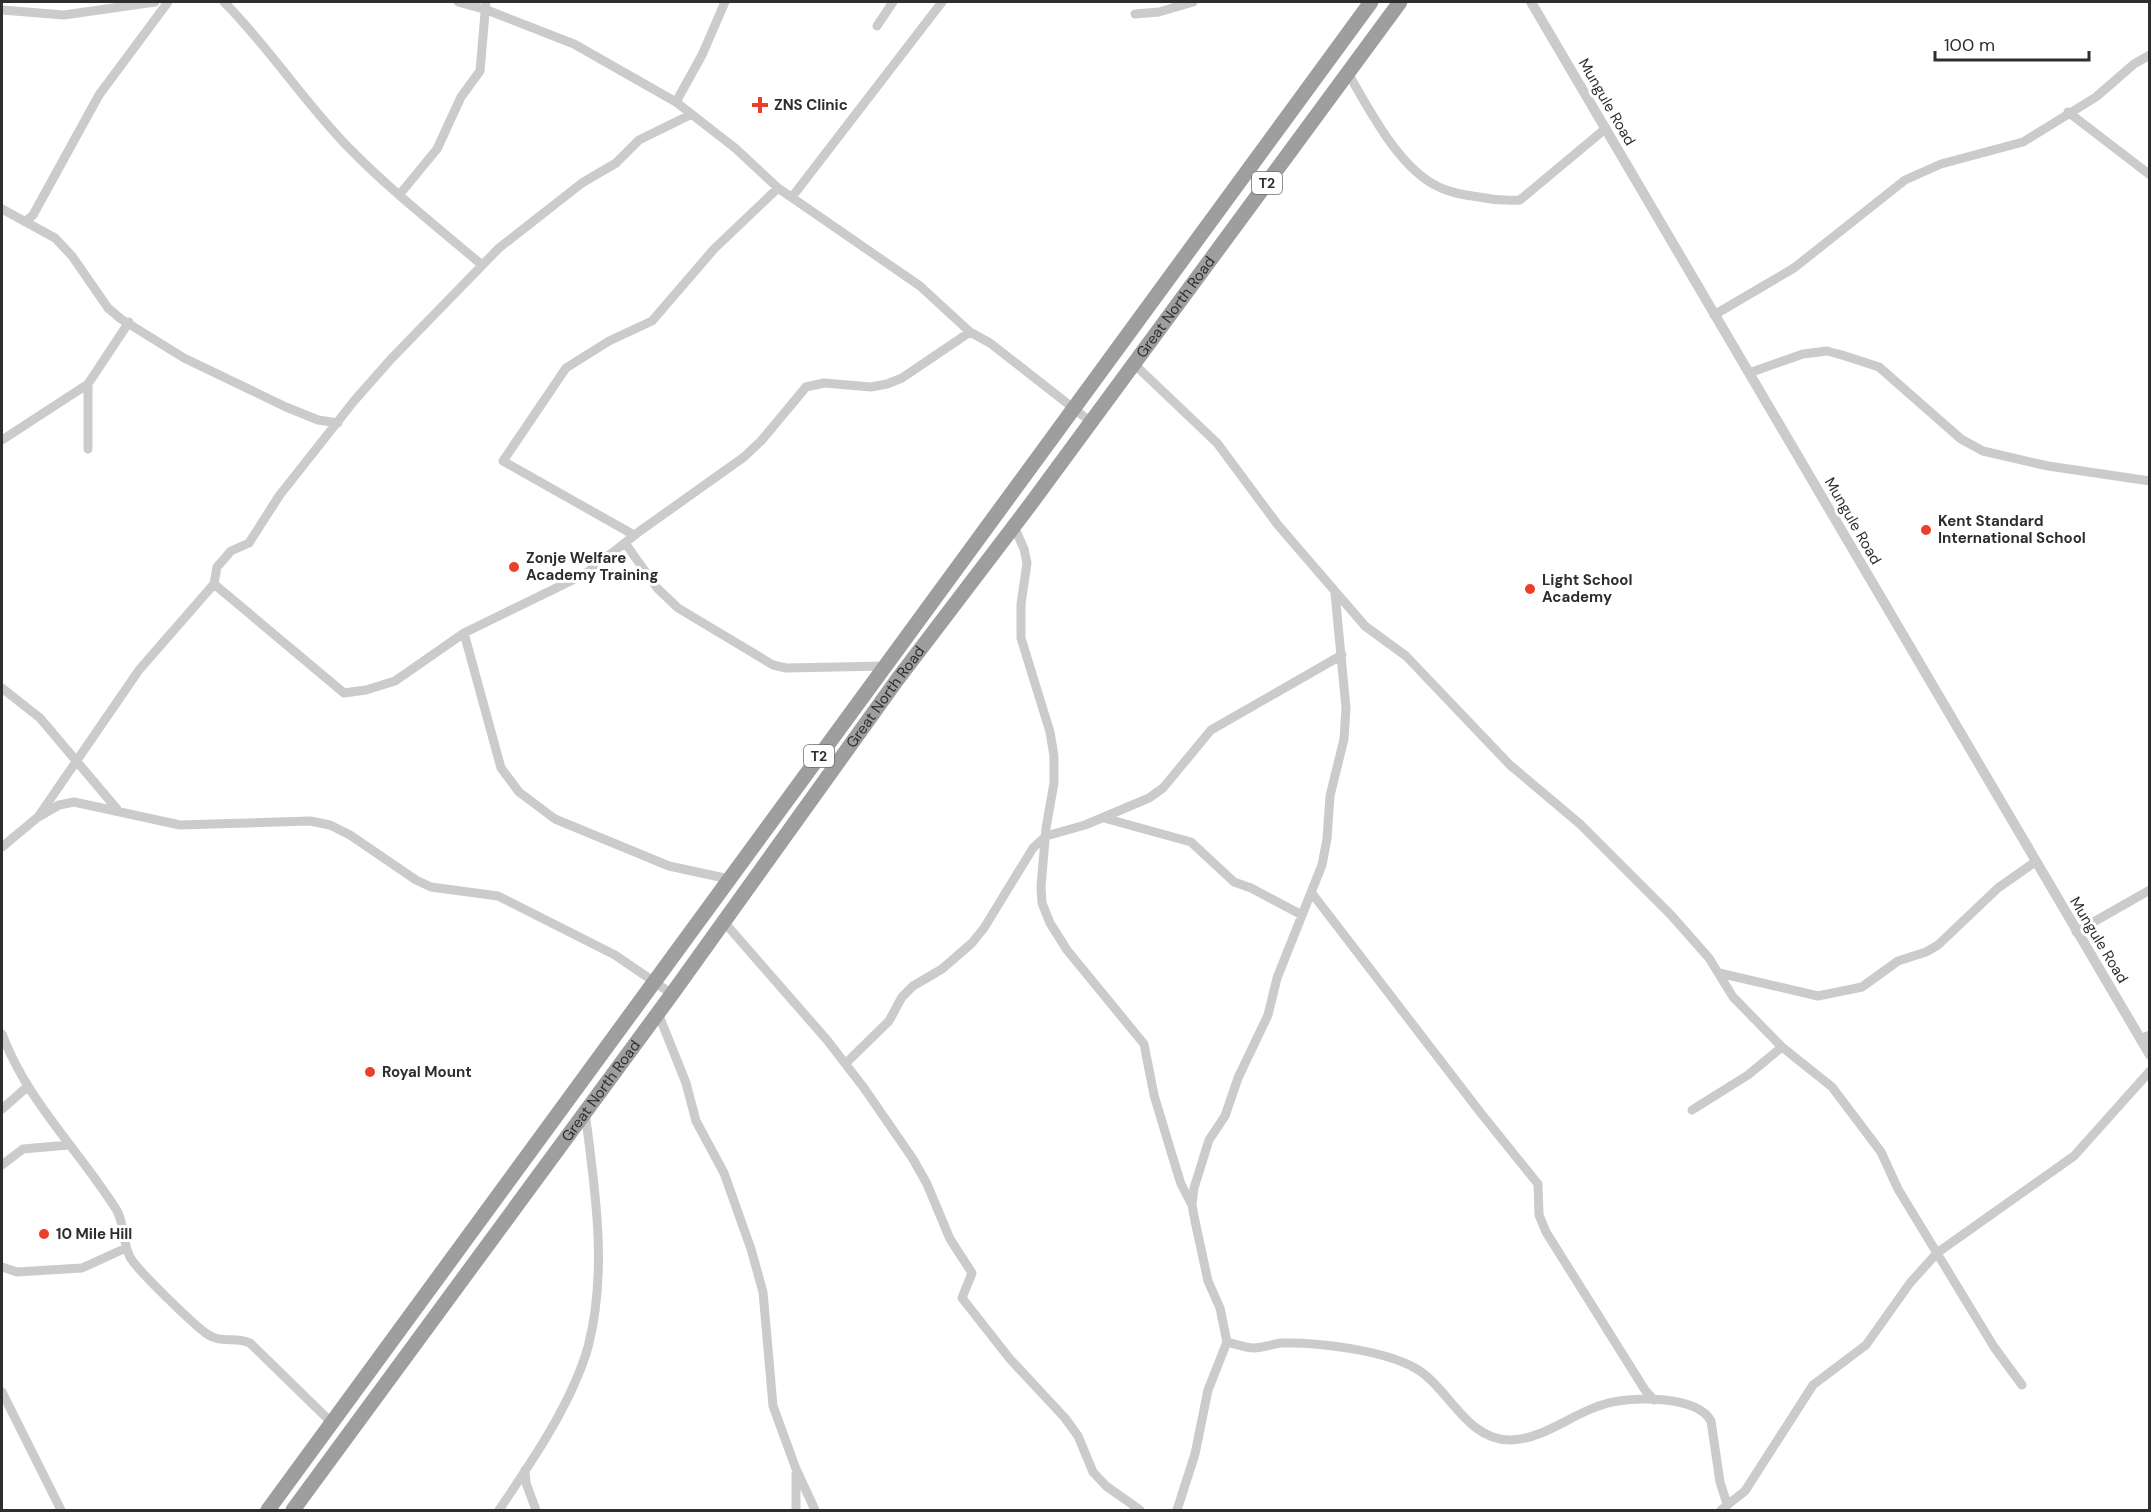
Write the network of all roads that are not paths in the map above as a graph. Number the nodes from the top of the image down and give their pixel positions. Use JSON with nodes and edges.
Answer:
{"nodes":[{"id":1,"x":155,"y":2,"type":"edge"},
{"id":2,"x":168,"y":2,"type":"edge"},
{"id":3,"x":224,"y":2,"type":"edge"},
{"id":4,"x":458,"y":2,"type":"edge"},
{"id":5,"x":725,"y":2,"type":"edge"},
{"id":6,"x":893,"y":2,"type":"edge"},
{"id":7,"x":942,"y":2,"type":"edge"},
{"id":8,"x":1193,"y":2,"type":"edge"},
{"id":9,"x":1371,"y":2,"type":"edge"},
{"id":10,"x":1400,"y":2,"type":"edge"},
{"id":11,"x":1531,"y":2,"type":"edge"},
{"id":12,"x":486,"y":6,"type":"edge"},
{"id":13,"x":4,"y":10,"type":"edge"},
{"id":14,"x":1135,"y":15,"type":"dead end"},
{"id":15,"x":877,"y":26,"type":"dead end"},
{"id":16,"x":2150,"y":55,"type":"edge"},
{"id":17,"x":1348,"y":73,"type":"junction"},
{"id":18,"x":676,"y":102,"type":"junction"},
{"id":19,"x":2068,"y":112,"type":"junction"},
{"id":20,"x":690,"y":115,"type":"junction"},
{"id":21,"x":1605,"y":129,"type":"junction"},
{"id":22,"x":2150,"y":175,"type":"edge"},
{"id":23,"x":778,"y":188,"type":"junction"},
{"id":24,"x":399,"y":194,"type":"junction"},
{"id":25,"x":792,"y":197,"type":"junction"},
{"id":26,"x":2,"y":209,"type":"edge"},
{"id":27,"x":25,"y":222,"type":"junction"},
{"id":28,"x":482,"y":265,"type":"junction"},
{"id":29,"x":1714,"y":315,"type":"junction"},
{"id":30,"x":129,"y":322,"type":"junction"},
{"id":31,"x":970,"y":332,"type":"junction"},
{"id":32,"x":1134,"y":364,"type":"junction"},
{"id":33,"x":1749,"y":373,"type":"junction"},
{"id":34,"x":88,"y":384,"type":"junction"},
{"id":35,"x":1073,"y":408,"type":"junction"},
{"id":36,"x":1091,"y":422,"type":"junction"},
{"id":37,"x":338,"y":423,"type":"junction"},
{"id":38,"x":2,"y":440,"type":"edge"},
{"id":39,"x":88,"y":449,"type":"dead end"},
{"id":40,"x":2150,"y":481,"type":"edge"},
{"id":41,"x":1014,"y":526,"type":"junction"},
{"id":42,"x":634,"y":535,"type":"junction"},
{"id":43,"x":625,"y":543,"type":"junction"},
{"id":44,"x":214,"y":584,"type":"junction"},
{"id":45,"x":1335,"y":593,"type":"junction"},
{"id":46,"x":464,"y":633,"type":"junction"},
{"id":47,"x":1341,"y":655,"type":"junction"},
{"id":48,"x":885,"y":666,"type":"junction"},
{"id":49,"x":2,"y":688,"type":"edge"},
{"id":50,"x":74,"y":761,"type":"junction"},
{"id":51,"x":118,"y":810,"type":"junction"},
{"id":52,"x":38,"y":817,"type":"junction"},
{"id":53,"x":1104,"y":818,"type":"junction"},
{"id":54,"x":1046,"y":836,"type":"junction"},
{"id":55,"x":2,"y":847,"type":"edge"},
{"id":56,"x":2035,"y":862,"type":"junction"},
{"id":57,"x":729,"y":879,"type":"junction"},
{"id":58,"x":2150,"y":890,"type":"edge"},
{"id":59,"x":1311,"y":892,"type":"junction"},
{"id":60,"x":1302,"y":915,"type":"junction"},
{"id":61,"x":724,"y":922,"type":"junction"},
{"id":62,"x":2076,"y":932,"type":"junction"},
{"id":63,"x":1719,"y":973,"type":"junction"},
{"id":64,"x":655,"y":981,"type":"junction"},
{"id":65,"x":672,"y":994,"type":"junction"},
{"id":66,"x":658,"y":1013,"type":"junction"},
{"id":67,"x":2,"y":1034,"type":"edge"},
{"id":68,"x":2145,"y":1037,"type":"edge"},
{"id":69,"x":1782,"y":1047,"type":"junction"},
{"id":70,"x":2150,"y":1055,"type":"edge"},
{"id":71,"x":846,"y":1063,"type":"junction"},
{"id":72,"x":2150,"y":1071,"type":"edge"},
{"id":73,"x":27,"y":1087,"type":"junction"},
{"id":74,"x":2,"y":1109,"type":"edge"},
{"id":75,"x":1692,"y":1110,"type":"dead end"},
{"id":76,"x":585,"y":1112,"type":"junction"},
{"id":77,"x":68,"y":1145,"type":"junction"},
{"id":78,"x":2,"y":1165,"type":"edge"},
{"id":79,"x":1192,"y":1205,"type":"junction"},
{"id":80,"x":126,"y":1248,"type":"junction"},
{"id":81,"x":1937,"y":1253,"type":"junction"},
{"id":82,"x":2,"y":1268,"type":"edge"},
{"id":83,"x":1227,"y":1342,"type":"junction"},
{"id":84,"x":2022,"y":1385,"type":"dead end"},
{"id":85,"x":2,"y":1392,"type":"edge"},
{"id":86,"x":1654,"y":1400,"type":"junction"},
{"id":87,"x":332,"y":1422,"type":"junction"},
{"id":88,"x":796,"y":1469,"type":"junction"},
{"id":89,"x":525,"y":1470,"type":"junction"},
{"id":90,"x":1724,"y":1507,"type":"edge"},
{"id":91,"x":61,"y":1510,"type":"edge"},
{"id":92,"x":268,"y":1510,"type":"edge"},
{"id":93,"x":292,"y":1510,"type":"edge"},
{"id":94,"x":499,"y":1510,"type":"edge"},
{"id":95,"x":536,"y":1510,"type":"edge"},
{"id":96,"x":796,"y":1510,"type":"edge"},
{"id":97,"x":815,"y":1510,"type":"edge"},
{"id":98,"x":1140,"y":1510,"type":"edge"},
{"id":99,"x":1177,"y":1510,"type":"edge"}],
"edges":[{"from":1,"to":13,"type":"street"},
{"from":2,"to":27,"type":"street"},
{"from":3,"to":24,"type":"street"},
{"from":4,"to":12,"type":"street"},
{"from":5,"to":18,"type":"street"},
{"from":6,"to":15,"type":"street"},
{"from":7,"to":25,"type":"street"},
{"from":8,"to":14,"type":"street"},
{"from":9,"to":35,"type":"highway","name":"Great North Road","number":"T2"},
{"from":10,"to":17,"type":"highway","name":"Great North Road","number":"T2"},
{"from":11,"to":21,"type":"street","name":"Mungule Road"},
{"from":12,"to":18,"type":"street"},
{"from":12,"to":24,"type":"street"},
{"from":16,"to":19,"type":"street"},
{"from":17,"to":21,"type":"street"},
{"from":17,"to":32,"type":"highway","name":"Great North Road","number":"T2"},
{"from":18,"to":20,"type":"street"},
{"from":19,"to":22,"type":"street"},
{"from":19,"to":29,"type":"street"},
{"from":20,"to":23,"type":"street"},
{"from":20,"to":28,"type":"street"},
{"from":21,"to":29,"type":"street","name":"Mungule Road"},
{"from":23,"to":25,"type":"street"},
{"from":23,"to":42,"type":"street"},
{"from":24,"to":28,"type":"street"},
{"from":25,"to":31,"type":"street"},
{"from":26,"to":27,"type":"street"},
{"from":27,"to":30,"type":"street"},
{"from":28,"to":37,"type":"street"},
{"from":29,"to":33,"type":"street","name":"Mungule Road"},
{"from":30,"to":34,"type":"street"},
{"from":30,"to":37,"type":"street"},
{"from":31,"to":35,"type":"street"},
{"from":31,"to":42,"type":"street"},
{"from":32,"to":36,"type":"highway","name":"Great North Road","number":"T2"},
{"from":32,"to":45,"type":"street"},
{"from":33,"to":40,"type":"street"},
{"from":33,"to":56,"type":"street","name":"Mungule Road"},
{"from":34,"to":38,"type":"street"},
{"from":34,"to":39,"type":"street"},
{"from":35,"to":36,"type":"street"},
{"from":35,"to":48,"type":"highway","name":"Great North Road","number":"T2"},
{"from":36,"to":41,"type":"highway","name":"Great North Road","number":"T2"},
{"from":37,"to":44,"type":"street"},
{"from":41,"to":54,"type":"street"},
{"from":41,"to":61,"type":"highway","name":"Great North Road","number":"T2"},
{"from":42,"to":43,"type":"street"},
{"from":43,"to":46,"type":"street"},
{"from":43,"to":48,"type":"street"},
{"from":44,"to":46,"type":"street"},
{"from":44,"to":50,"type":"street"},
{"from":45,"to":47,"type":"street"},
{"from":45,"to":63,"type":"street"},
{"from":46,"to":57,"type":"street"},
{"from":47,"to":53,"type":"street"},
{"from":47,"to":59,"type":"street"},
{"from":48,"to":57,"type":"highway","name":"Great North Road","number":"T2"},
{"from":49,"to":50,"type":"street"},
{"from":50,"to":51,"type":"street"},
{"from":50,"to":52,"type":"street"},
{"from":51,"to":52,"type":"street"},
{"from":51,"to":64,"type":"street"},
{"from":52,"to":55,"type":"street"},
{"from":53,"to":54,"type":"street"},
{"from":53,"to":60,"type":"street"},
{"from":54,"to":71,"type":"street"},
{"from":54,"to":79,"type":"street"},
{"from":56,"to":62,"type":"street","name":"Mungule Road"},
{"from":56,"to":63,"type":"street"},
{"from":57,"to":64,"type":"highway","name":"Great North Road","number":"T2"},
{"from":58,"to":62,"type":"street"},
{"from":59,"to":60,"type":"street"},
{"from":59,"to":86,"type":"street"},
{"from":60,"to":79,"type":"street"},
{"from":61,"to":65,"type":"highway","name":"Great North Road","number":"T2"},
{"from":61,"to":71,"type":"street"},
{"from":62,"to":68,"type":"street","name":"Mungule Road"},
{"from":63,"to":69,"type":"street"},
{"from":64,"to":65,"type":"street"},
{"from":64,"to":87,"type":"highway","name":"Great North Road","number":"T2"},
{"from":65,"to":66,"type":"highway","name":"Great North Road","number":"T2"},
{"from":66,"to":76,"type":"highway","name":"Great North Road","number":"T2"},
{"from":66,"to":88,"type":"street"},
{"from":67,"to":73,"type":"street"},
{"from":68,"to":70,"type":"street","name":"Mungule Road"},
{"from":69,"to":75,"type":"street"},
{"from":69,"to":81,"type":"street"},
{"from":71,"to":98,"type":"street"},
{"from":72,"to":81,"type":"street"},
{"from":73,"to":74,"type":"street"},
{"from":73,"to":77,"type":"street"},
{"from":76,"to":89,"type":"street"},
{"from":76,"to":93,"type":"highway","name":"Great North Road","number":"T2"},
{"from":77,"to":78,"type":"street"},
{"from":77,"to":80,"type":"street"},
{"from":79,"to":83,"type":"street"},
{"from":80,"to":82,"type":"street"},
{"from":80,"to":87,"type":"street"},
{"from":81,"to":84,"type":"street"},
{"from":81,"to":90,"type":"street"},
{"from":83,"to":86,"type":"street"},
{"from":83,"to":99,"type":"street"},
{"from":85,"to":91,"type":"street"},
{"from":86,"to":90,"type":"street"},
{"from":87,"to":92,"type":"highway","name":"Great North Road","number":"T2"},
{"from":88,"to":96,"type":"street"},
{"from":88,"to":97,"type":"street"},
{"from":89,"to":94,"type":"street"},
{"from":89,"to":95,"type":"street"}]}
